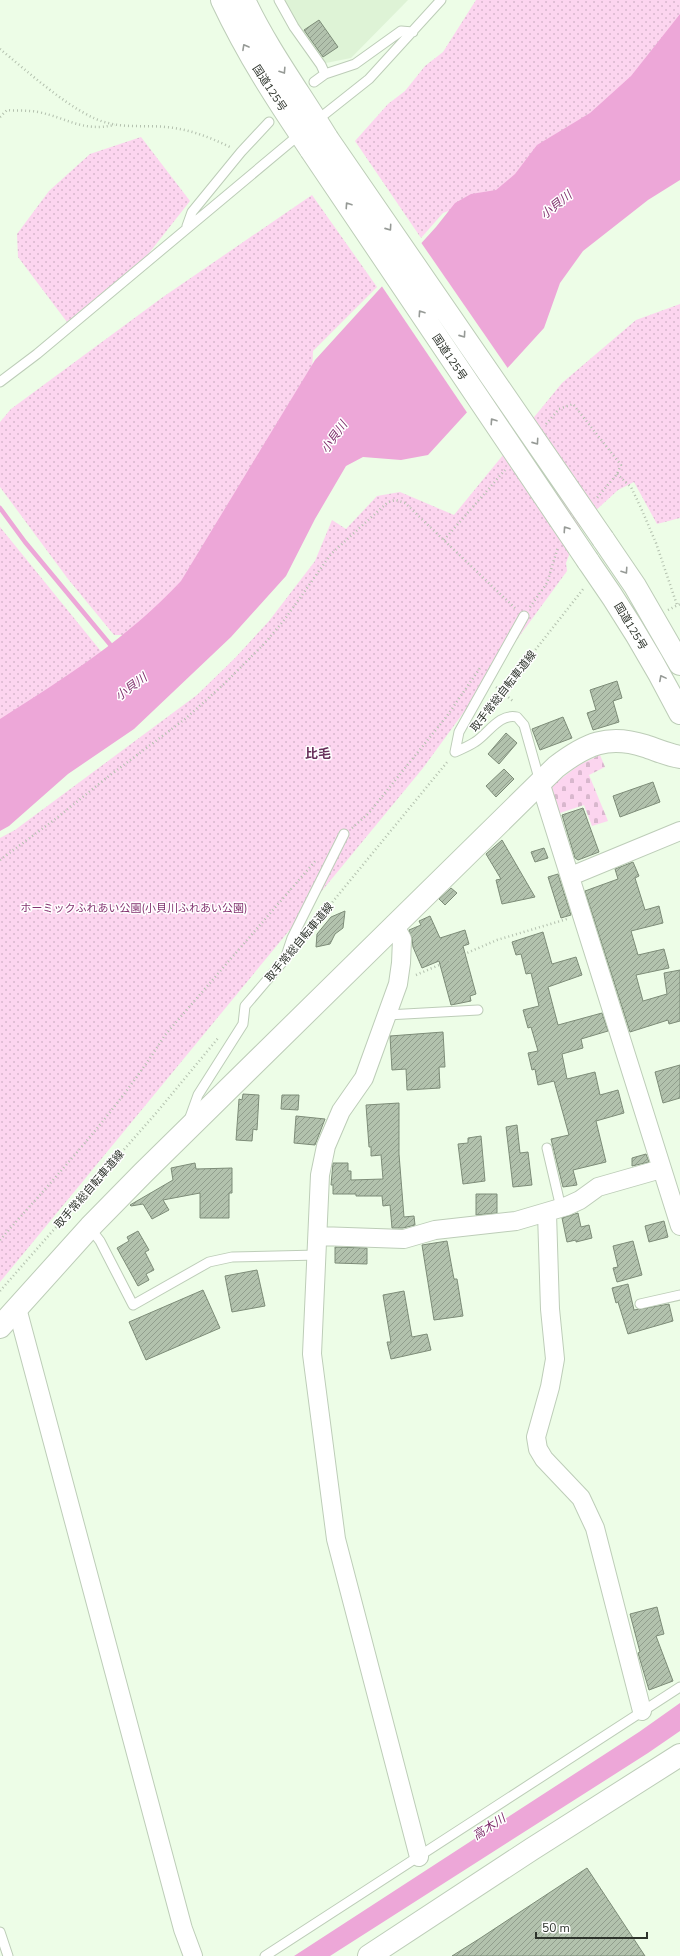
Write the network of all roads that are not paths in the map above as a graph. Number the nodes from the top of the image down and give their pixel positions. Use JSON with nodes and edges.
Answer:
{"nodes":[{"id":1,"x":222,"y":0,"type":"edge"},
{"id":2,"x":244,"y":0,"type":"edge"},
{"id":3,"x":279,"y":0,"type":"edge"},
{"id":4,"x":441,"y":0,"type":"edge"},
{"id":5,"x":413,"y":32,"type":"junction"},
{"id":6,"x":325,"y":74,"type":"junction"},
{"id":7,"x":314,"y":82,"type":"dead end"},
{"id":8,"x":269,"y":122,"type":"dead end"},
{"id":9,"x":314,"y":136,"type":"junction"},
{"id":10,"x":186,"y":227,"type":"junction"},
{"id":11,"x":0,"y":382,"type":"edge"},
{"id":12,"x":524,"y":616,"type":"road end"},
{"id":13,"x":680,"y":664,"type":"edge"},
{"id":14,"x":680,"y":713,"type":"edge"},
{"id":15,"x":680,"y":757,"type":"edge"},
{"id":16,"x":540,"y":782,"type":"junction"},
{"id":17,"x":680,"y":831,"type":"edge"},
{"id":18,"x":344,"y":834,"type":"road end"},
{"id":19,"x":571,"y":876,"type":"junction"},
{"id":20,"x":394,"y":924,"type":"junction"},
{"id":21,"x":478,"y":1010,"type":"dead end"},
{"id":22,"x":387,"y":1015,"type":"junction"},
{"id":23,"x":186,"y":1130,"type":"junction"},
{"id":24,"x":547,"y":1148,"type":"dead end"},
{"id":25,"x":662,"y":1169,"type":"junction"},
{"id":26,"x":554,"y":1211,"type":"junction"},
{"id":27,"x":680,"y":1226,"type":"edge"},
{"id":28,"x":90,"y":1227,"type":"junction"},
{"id":29,"x":318,"y":1236,"type":"junction"},
{"id":30,"x":318,"y":1255,"type":"junction"},
{"id":31,"x":680,"y":1295,"type":"edge"},
{"id":32,"x":640,"y":1304,"type":"dead end"},
{"id":33,"x":17,"y":1308,"type":"junction"},
{"id":34,"x":0,"y":1328,"type":"edge"},
{"id":35,"x":680,"y":1687,"type":"edge"},
{"id":36,"x":642,"y":1712,"type":"junction"},
{"id":37,"x":680,"y":1756,"type":"edge"},
{"id":38,"x":419,"y":1857,"type":"junction"},
{"id":39,"x":0,"y":1932,"type":"edge"},
{"id":40,"x":8,"y":1956,"type":"edge"},
{"id":41,"x":193,"y":1956,"type":"edge"},
{"id":42,"x":265,"y":1956,"type":"edge"},
{"id":43,"x":369,"y":1956,"type":"edge"}],
"edges":[{"from":9,"to":1,"type":"main road","name":"国道125号","one_way":true},
{"from":2,"to":9,"type":"main road","name":"国道125号","one_way":true},
{"from":3,"to":6,"type":"lane"},
{"from":4,"to":5,"type":"lane"},
{"from":5,"to":6,"type":"lane"},
{"from":5,"to":9,"type":"lane"},
{"from":6,"to":7,"type":"lane"},
{"from":8,"to":10,"type":"lane"},
{"from":9,"to":10,"type":"lane"},
{"from":9,"to":13,"type":"main road","name":"国道125号","one_way":true,"bridge":true},
{"from":14,"to":9,"type":"main road","name":"国道125号","one_way":true,"bridge":true},
{"from":10,"to":11,"type":"lane"},
{"from":12,"to":16,"type":"lane"},
{"from":15,"to":16,"type":"main road"},
{"from":16,"to":19,"type":"street"},
{"from":16,"to":20,"type":"main road"},
{"from":17,"to":19,"type":"street"},
{"from":18,"to":23,"type":"lane","name":"取手常総自転車道線"},
{"from":19,"to":25,"type":"street"},
{"from":20,"to":22,"type":"street"},
{"from":20,"to":23,"type":"main road"},
{"from":21,"to":22,"type":"lane"},
{"from":22,"to":29,"type":"street"},
{"from":23,"to":28,"type":"main road"},
{"from":24,"to":26,"type":"lane"},
{"from":25,"to":26,"type":"street"},
{"from":25,"to":27,"type":"street"},
{"from":26,"to":29,"type":"street"},
{"from":26,"to":36,"type":"street"},
{"from":28,"to":30,"type":"lane"},
{"from":28,"to":33,"type":"main road"},
{"from":29,"to":30,"type":"street"},
{"from":30,"to":38,"type":"street"},
{"from":31,"to":32,"type":"lane"},
{"from":33,"to":34,"type":"main road"},
{"from":33,"to":41,"type":"street"},
{"from":35,"to":36,"type":"lane"},
{"from":36,"to":38,"type":"lane"},
{"from":37,"to":43,"type":"main road"},
{"from":38,"to":42,"type":"lane"},
{"from":39,"to":40,"type":"lane"}]}
